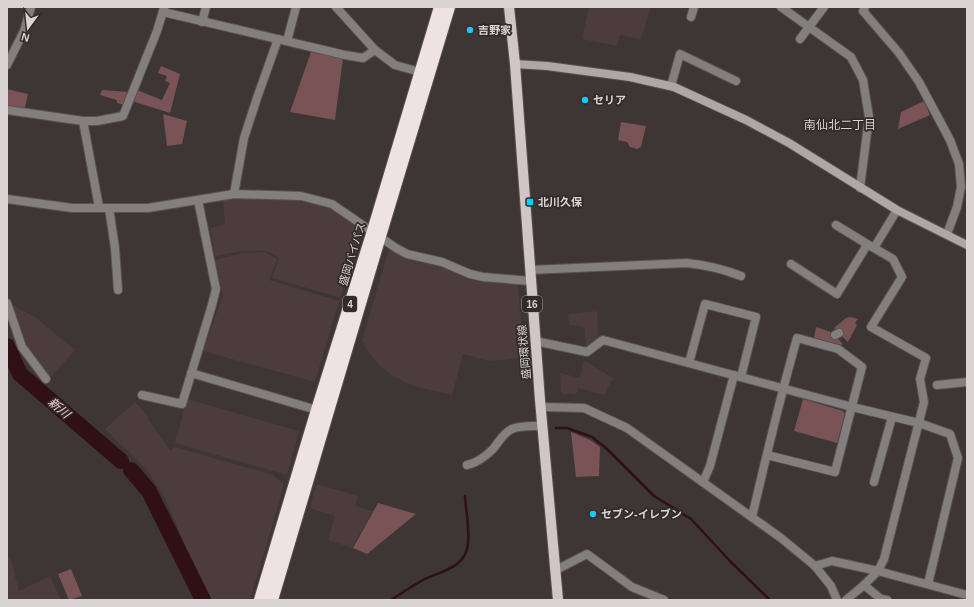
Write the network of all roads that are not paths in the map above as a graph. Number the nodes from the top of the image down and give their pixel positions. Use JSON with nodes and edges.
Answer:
{"nodes":[{"id":1,"x":31,"y":7,"type":"edge"},
{"id":2,"x":206,"y":7,"type":"edge"},
{"id":3,"x":296,"y":7,"type":"edge"},
{"id":4,"x":336,"y":7,"type":"edge"},
{"id":5,"x":440,"y":7,"type":"edge"},
{"id":6,"x":450,"y":7,"type":"edge"},
{"id":7,"x":509,"y":7,"type":"edge"},
{"id":8,"x":694,"y":7,"type":"edge"},
{"id":9,"x":781,"y":7,"type":"edge"},
{"id":10,"x":824,"y":7,"type":"edge"},
{"id":11,"x":862,"y":8,"type":"edge"},
{"id":12,"x":163,"y":10,"type":"edge"},
{"id":13,"x":691,"y":17,"type":"dead end"},
{"id":14,"x":202,"y":22,"type":"junction"},
{"id":15,"x":808,"y":27,"type":"junction"},
{"id":16,"x":278,"y":39,"type":"junction"},
{"id":17,"x":800,"y":39,"type":"dead end"},
{"id":18,"x":288,"y":41,"type":"junction"},
{"id":19,"x":374,"y":50,"type":"junction"},
{"id":20,"x":515,"y":64,"type":"junction"},
{"id":21,"x":7,"y":65,"type":"edge"},
{"id":22,"x":420,"y":72,"type":"junction"},
{"id":23,"x":736,"y":81,"type":"dead end"},
{"id":24,"x":670,"y":86,"type":"junction"},
{"id":25,"x":7,"y":110,"type":"edge"},
{"id":26,"x":83,"y":121,"type":"junction"},
{"id":27,"x":860,"y":188,"type":"junction"},
{"id":28,"x":234,"y":194,"type":"junction"},
{"id":29,"x":7,"y":199,"type":"edge"},
{"id":30,"x":198,"y":200,"type":"junction"},
{"id":31,"x":99,"y":208,"type":"junction"},
{"id":32,"x":109,"y":208,"type":"junction"},
{"id":33,"x":897,"y":210,"type":"junction"},
{"id":34,"x":836,"y":225,"type":"dead end"},
{"id":35,"x":946,"y":234,"type":"junction"},
{"id":36,"x":380,"y":236,"type":"junction"},
{"id":37,"x":967,"y":245,"type":"edge"},
{"id":38,"x":871,"y":246,"type":"junction"},
{"id":39,"x":791,"y":264,"type":"dead end"},
{"id":40,"x":741,"y":276,"type":"dead end"},
{"id":41,"x":528,"y":277,"type":"junction"},
{"id":42,"x":118,"y":290,"type":"dead end"},
{"id":43,"x":7,"y":303,"type":"edge"},
{"id":44,"x":535,"y":341,"type":"junction"},
{"id":45,"x":689,"y":363,"type":"junction"},
{"id":46,"x":191,"y":373,"type":"junction"},
{"id":47,"x":737,"y":376,"type":"junction"},
{"id":48,"x":46,"y":379,"type":"dead end"},
{"id":49,"x":967,"y":382,"type":"edge"},
{"id":50,"x":936,"y":386,"type":"dead end"},
{"id":51,"x":783,"y":388,"type":"junction"},
{"id":52,"x":142,"y":395,"type":"dead end"},
{"id":53,"x":541,"y":407,"type":"junction"},
{"id":54,"x":852,"y":407,"type":"junction"},
{"id":55,"x":317,"y":410,"type":"junction"},
{"id":56,"x":892,"y":417,"type":"junction"},
{"id":57,"x":919,"y":423,"type":"junction"},
{"id":58,"x":543,"y":426,"type":"junction"},
{"id":59,"x":767,"y":454,"type":"junction"},
{"id":60,"x":467,"y":466,"type":"dead end"},
{"id":61,"x":703,"y":482,"type":"junction"},
{"id":62,"x":874,"y":482,"type":"dead end"},
{"id":63,"x":752,"y":517,"type":"junction"},
{"id":64,"x":815,"y":566,"type":"junction"},
{"id":65,"x":556,"y":570,"type":"junction"},
{"id":66,"x":878,"y":571,"type":"junction"},
{"id":67,"x":928,"y":584,"type":"junction"},
{"id":68,"x":864,"y":585,"type":"junction"},
{"id":69,"x":967,"y":595,"type":"edge"},
{"id":70,"x":260,"y":600,"type":"edge"},
{"id":71,"x":272,"y":600,"type":"edge"},
{"id":72,"x":558,"y":600,"type":"edge"},
{"id":73,"x":664,"y":600,"type":"edge"},
{"id":74,"x":837,"y":600,"type":"edge"},
{"id":75,"x":846,"y":600,"type":"edge"},
{"id":76,"x":887,"y":600,"type":"edge"}],
"edges":[{"from":1,"to":21,"type":"street"},
{"from":2,"to":14,"type":"street"},
{"from":3,"to":18,"type":"street"},
{"from":4,"to":19,"type":"street"},
{"from":5,"to":22,"type":"highway","name":"盛岡バイパス","number":"4"},
{"from":6,"to":36,"type":"highway","name":"盛岡バイパス","number":"4"},
{"from":7,"to":20,"type":"main road","name":"盛岡環状線","number":"16"},
{"from":8,"to":13,"type":"street"},
{"from":9,"to":15,"type":"street"},
{"from":10,"to":15,"type":"street"},
{"from":11,"to":35,"type":"street"},
{"from":12,"to":14,"type":"street"},
{"from":12,"to":26,"type":"street"},
{"from":14,"to":16,"type":"street"},
{"from":15,"to":17,"type":"street"},
{"from":15,"to":27,"type":"street"},
{"from":16,"to":18,"type":"street"},
{"from":16,"to":28,"type":"street"},
{"from":18,"to":19,"type":"street"},
{"from":19,"to":22,"type":"street"},
{"from":20,"to":24,"type":"street"},
{"from":20,"to":41,"type":"main road","name":"盛岡環状線","number":"16"},
{"from":22,"to":36,"type":"highway","name":"盛岡バイパス","number":"4"},
{"from":23,"to":24,"type":"street"},
{"from":24,"to":27,"type":"street"},
{"from":25,"to":26,"type":"street"},
{"from":26,"to":31,"type":"street"},
{"from":27,"to":33,"type":"street"},
{"from":28,"to":30,"type":"street"},
{"from":28,"to":36,"type":"street"},
{"from":29,"to":31,"type":"street"},
{"from":30,"to":32,"type":"street"},
{"from":30,"to":46,"type":"street"},
{"from":31,"to":32,"type":"street"},
{"from":32,"to":42,"type":"street"},
{"from":33,"to":35,"type":"street"},
{"from":33,"to":38,"type":"street"},
{"from":34,"to":38,"type":"street"},
{"from":35,"to":37,"type":"street"},
{"from":36,"to":41,"type":"street"},
{"from":36,"to":55,"type":"highway","name":"盛岡バイパス","number":"4"},
{"from":36,"to":71,"type":"highway","name":"盛岡バイパス","number":"4"},
{"from":38,"to":39,"type":"street"},
{"from":38,"to":57,"type":"street"},
{"from":40,"to":41,"type":"street"},
{"from":41,"to":44,"type":"main road","name":"盛岡環状線","number":"16"},
{"from":43,"to":48,"type":"street"},
{"from":44,"to":45,"type":"street"},
{"from":44,"to":53,"type":"main road","name":"盛岡環状線","number":"16"},
{"from":45,"to":47,"type":"street"},
{"from":45,"to":47,"type":"street"},
{"from":46,"to":52,"type":"street"},
{"from":46,"to":55,"type":"street"},
{"from":47,"to":51,"type":"street"},
{"from":47,"to":61,"type":"street"},
{"from":49,"to":50,"type":"street"},
{"from":51,"to":54,"type":"street"},
{"from":51,"to":54,"type":"street"},
{"from":51,"to":59,"type":"street"},
{"from":53,"to":58,"type":"main road","name":"盛岡環状線","number":"16"},
{"from":53,"to":61,"type":"street"},
{"from":54,"to":56,"type":"street"},
{"from":54,"to":59,"type":"street"},
{"from":55,"to":70,"type":"highway","name":"盛岡バイパス","number":"4"},
{"from":56,"to":57,"type":"street"},
{"from":56,"to":62,"type":"street"},
{"from":57,"to":66,"type":"street"},
{"from":57,"to":67,"type":"street"},
{"from":58,"to":60,"type":"street"},
{"from":58,"to":65,"type":"main road","name":"盛岡環状線","number":"16"},
{"from":59,"to":63,"type":"street"},
{"from":61,"to":63,"type":"street"},
{"from":63,"to":64,"type":"street"},
{"from":64,"to":66,"type":"street"},
{"from":64,"to":74,"type":"street"},
{"from":65,"to":72,"type":"main road","name":"盛岡環状線","number":"16"},
{"from":65,"to":73,"type":"street"},
{"from":66,"to":67,"type":"street"},
{"from":66,"to":68,"type":"street"},
{"from":67,"to":69,"type":"street"},
{"from":68,"to":75,"type":"street"},
{"from":68,"to":76,"type":"street"}]}
